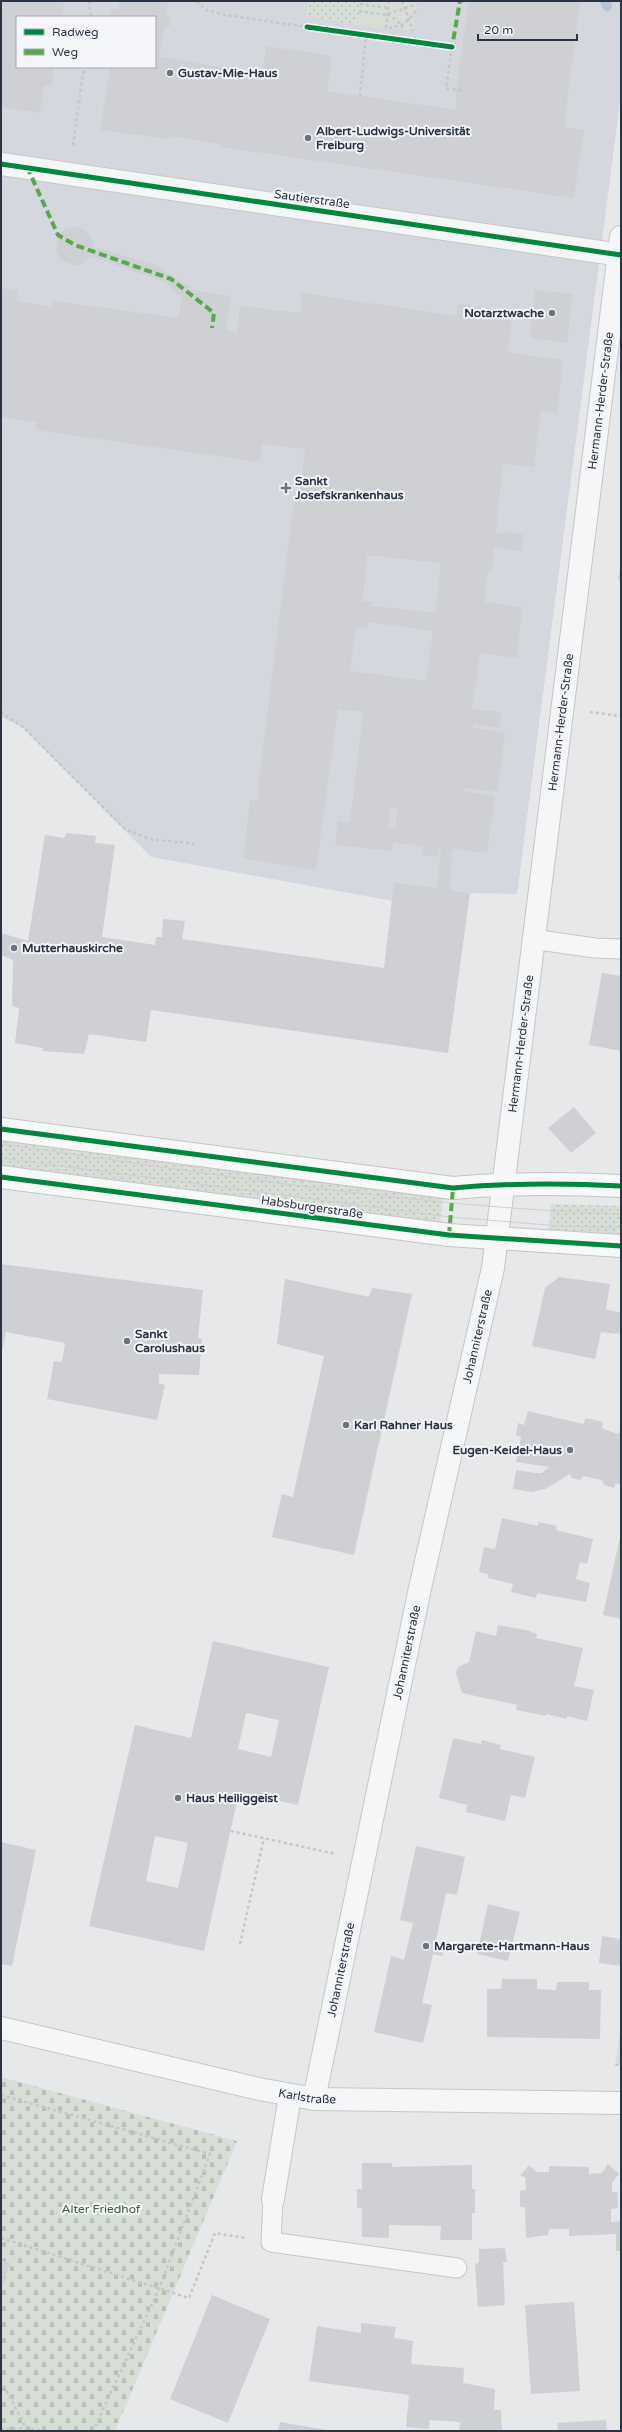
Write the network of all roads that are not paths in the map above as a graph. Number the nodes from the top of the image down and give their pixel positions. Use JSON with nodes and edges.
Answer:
{"nodes":[{"id":1,"x":1,"y":164,"type":"edge"},
{"id":2,"x":620,"y":249,"type":"edge"},
{"id":3,"x":532,"y":939,"type":"junction"},
{"id":4,"x":621,"y":949,"type":"edge"},
{"id":5,"x":1,"y":1129,"type":"edge"},
{"id":6,"x":1,"y":1177,"type":"edge"},
{"id":7,"x":504,"y":1184,"type":"junction"},
{"id":8,"x":621,"y":1186,"type":"edge"},
{"id":9,"x":501,"y":1208,"type":"joint"},
{"id":10,"x":497,"y":1239,"type":"junction"},
{"id":11,"x":621,"y":1246,"type":"edge"},
{"id":12,"x":1,"y":2028,"type":"edge"},
{"id":13,"x":290,"y":2096,"type":"junction"},
{"id":14,"x":314,"y":2099,"type":"junction"},
{"id":15,"x":621,"y":2102,"type":"edge"},
{"id":16,"x":273,"y":2199,"type":"joint"},
{"id":17,"x":457,"y":2268,"type":"dead end"}],
"edges":[{"from":1,"to":2,"type":"street","name":"Sautierstraße"},
{"from":2,"to":3,"type":"street","name":"Hermann-Herder-Straße"},
{"from":3,"to":4,"type":"lane"},
{"from":3,"to":7,"type":"street","name":"Hermann-Herder-Straße"},
{"from":5,"to":7,"type":"main road"},
{"from":6,"to":10,"type":"main road","name":"Habsburgerstraße"},
{"from":7,"to":8,"type":"main road"},
{"from":7,"to":9,"type":"street","name":"Hermann-Herder-Straße"},
{"from":9,"to":10,"type":"street","name":"Johanniterstraße"},
{"from":10,"to":11,"type":"main road","name":"Habsburgerstraße"},
{"from":10,"to":14,"type":"street","name":"Johanniterstraße"},
{"from":12,"to":13,"type":"street","name":"Karlstraße"},
{"from":13,"to":14,"type":"street","name":"Karlstraße"},
{"from":13,"to":16,"type":"street"},
{"from":14,"to":15,"type":"street","name":"Karlstraße"},
{"from":16,"to":17,"type":"lane"}]}
